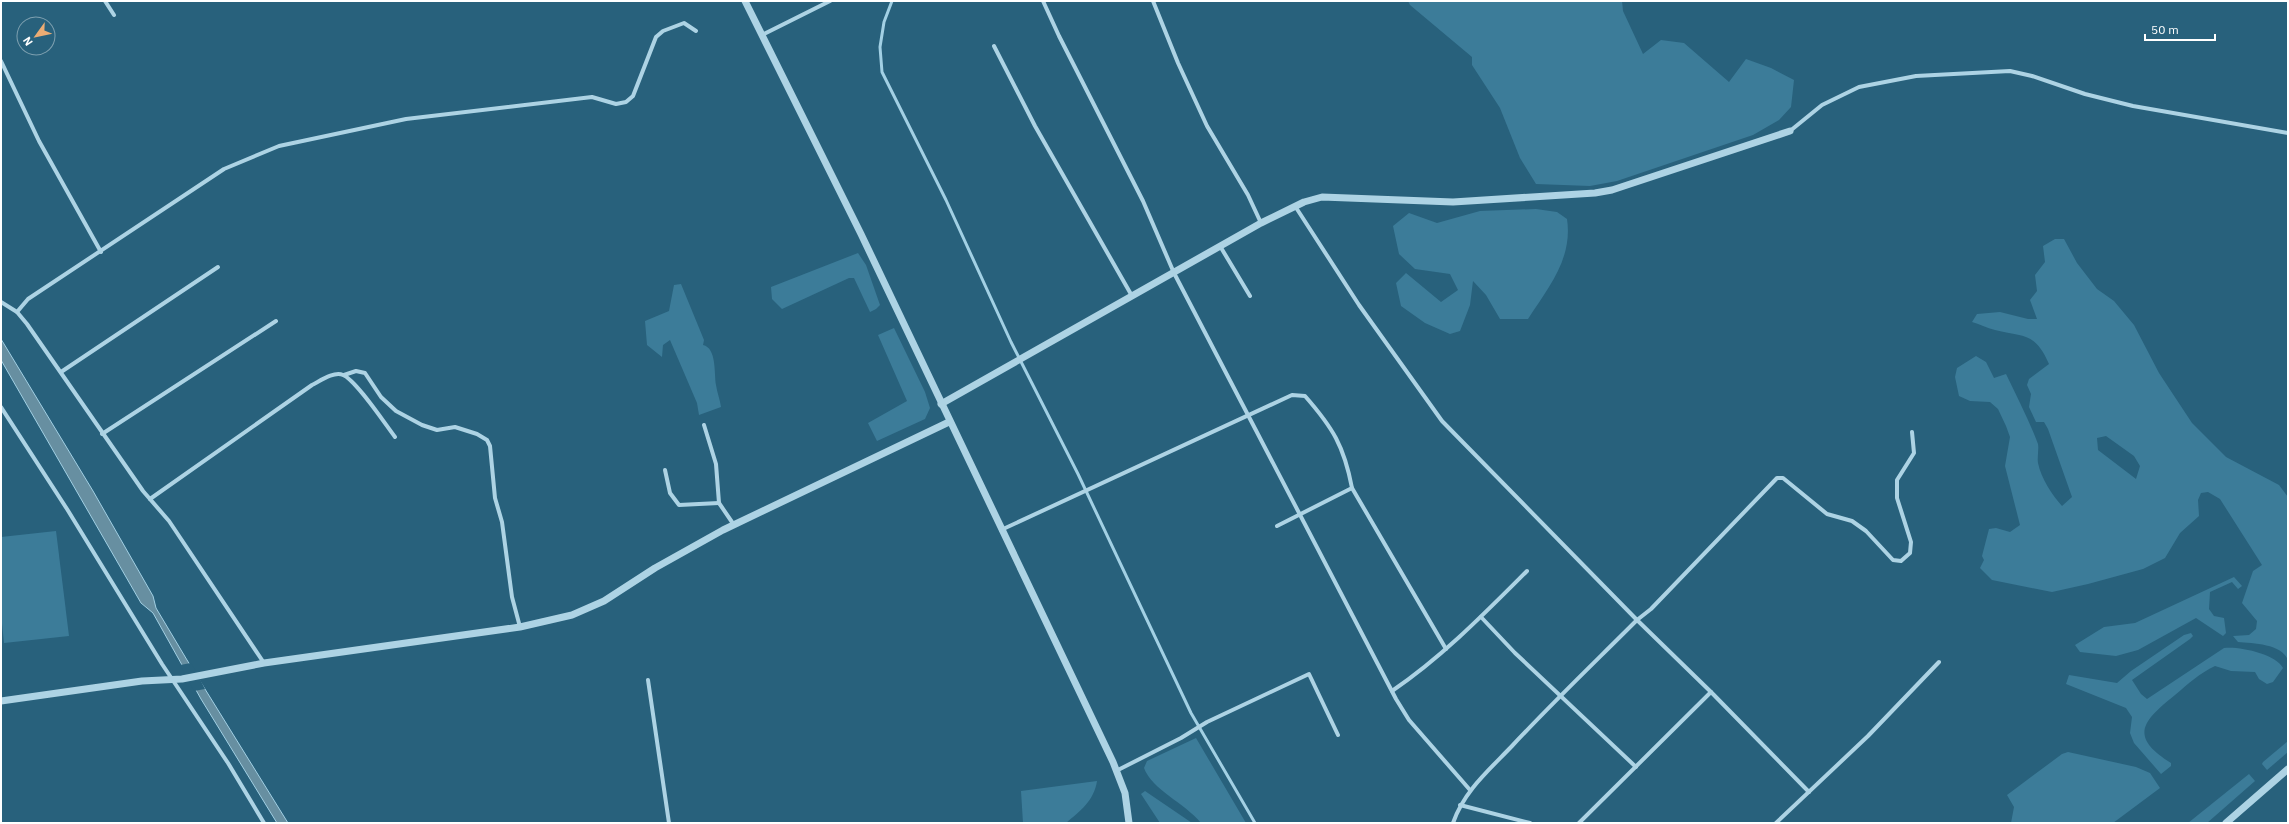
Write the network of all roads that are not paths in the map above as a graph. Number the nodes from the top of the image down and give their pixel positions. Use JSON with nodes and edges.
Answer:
{"nodes":[{"id":1,"x":105,"y":1,"type":"edge"},
{"id":2,"x":745,"y":1,"type":"edge"},
{"id":3,"x":830,"y":1,"type":"edge"},
{"id":4,"x":1043,"y":1,"type":"edge"},
{"id":5,"x":1153,"y":1,"type":"edge"},
{"id":6,"x":114,"y":16,"type":"dead end"},
{"id":7,"x":696,"y":31,"type":"dead end"},
{"id":8,"x":762,"y":35,"type":"junction"},
{"id":9,"x":994,"y":46,"type":"dead end"},
{"id":10,"x":1,"y":61,"type":"edge"},
{"id":11,"x":1790,"y":131,"type":"joint"},
{"id":12,"x":2288,"y":133,"type":"edge"},
{"id":13,"x":1295,"y":206,"type":"junction"},
{"id":14,"x":1261,"y":223,"type":"junction"},
{"id":15,"x":1220,"y":246,"type":"junction"},
{"id":16,"x":100,"y":252,"type":"junction"},
{"id":17,"x":218,"y":267,"type":"dead end"},
{"id":18,"x":1174,"y":273,"type":"junction"},
{"id":19,"x":1250,"y":296,"type":"dead end"},
{"id":20,"x":1132,"y":297,"type":"junction"},
{"id":21,"x":1,"y":302,"type":"edge"},
{"id":22,"x":17,"y":312,"type":"junction"},
{"id":23,"x":276,"y":321,"type":"dead end"},
{"id":24,"x":61,"y":372,"type":"junction"},
{"id":25,"x":344,"y":375,"type":"junction"},
{"id":26,"x":941,"y":404,"type":"junction"},
{"id":27,"x":1,"y":407,"type":"edge"},
{"id":28,"x":1249,"y":416,"type":"junction"},
{"id":29,"x":949,"y":422,"type":"junction"},
{"id":30,"x":704,"y":425,"type":"dead end"},
{"id":31,"x":1912,"y":432,"type":"dead end"},
{"id":32,"x":102,"y":434,"type":"junction"},
{"id":33,"x":395,"y":437,"type":"dead end"},
{"id":34,"x":665,"y":470,"type":"dead end"},
{"id":35,"x":1352,"y":488,"type":"junction"},
{"id":36,"x":150,"y":499,"type":"junction"},
{"id":37,"x":719,"y":503,"type":"junction"},
{"id":38,"x":1301,"y":514,"type":"junction"},
{"id":39,"x":734,"y":525,"type":"junction"},
{"id":40,"x":1277,"y":526,"type":"dead end"},
{"id":41,"x":1001,"y":530,"type":"junction"},
{"id":42,"x":1527,"y":571,"type":"dead end"},
{"id":43,"x":1481,"y":617,"type":"junction"},
{"id":44,"x":1637,"y":620,"type":"junction"},
{"id":45,"x":520,"y":627,"type":"junction"},
{"id":46,"x":1446,"y":649,"type":"junction"},
{"id":47,"x":1939,"y":662,"type":"dead end"},
{"id":48,"x":264,"y":663,"type":"junction"},
{"id":49,"x":171,"y":679,"type":"junction"},
{"id":50,"x":648,"y":680,"type":"dead end"},
{"id":51,"x":1392,"y":691,"type":"junction"},
{"id":52,"x":1711,"y":692,"type":"junction"},
{"id":53,"x":1561,"y":696,"type":"junction"},
{"id":54,"x":1,"y":701,"type":"edge"},
{"id":55,"x":1338,"y":735,"type":"dead end"},
{"id":56,"x":1636,"y":767,"type":"junction"},
{"id":57,"x":2288,"y":769,"type":"edge"},
{"id":58,"x":1116,"y":771,"type":"junction"},
{"id":59,"x":1470,"y":790,"type":"junction"},
{"id":60,"x":1809,"y":792,"type":"junction"},
{"id":61,"x":1460,"y":805,"type":"junction"},
{"id":62,"x":264,"y":823,"type":"edge"},
{"id":63,"x":669,"y":823,"type":"edge"},
{"id":64,"x":1129,"y":823,"type":"edge"},
{"id":65,"x":1453,"y":823,"type":"edge"},
{"id":66,"x":1530,"y":823,"type":"edge"},
{"id":67,"x":1579,"y":823,"type":"edge"},
{"id":68,"x":1776,"y":823,"type":"edge"},
{"id":69,"x":2226,"y":823,"type":"edge"}],
"edges":[{"from":1,"to":6,"type":"street"},
{"from":2,"to":8,"type":"street"},
{"from":3,"to":8,"type":"street"},
{"from":4,"to":18,"type":"street"},
{"from":5,"to":14,"type":"street"},
{"from":7,"to":16,"type":"street"},
{"from":8,"to":26,"type":"street"},
{"from":9,"to":20,"type":"street"},
{"from":10,"to":16,"type":"street"},
{"from":11,"to":12,"type":"street"},
{"from":11,"to":13,"type":"street"},
{"from":13,"to":14,"type":"street"},
{"from":13,"to":44,"type":"street"},
{"from":14,"to":15,"type":"street"},
{"from":15,"to":18,"type":"street"},
{"from":15,"to":19,"type":"street"},
{"from":16,"to":22,"type":"street"},
{"from":17,"to":24,"type":"street"},
{"from":18,"to":20,"type":"street"},
{"from":18,"to":28,"type":"street"},
{"from":20,"to":26,"type":"street"},
{"from":21,"to":22,"type":"street"},
{"from":22,"to":24,"type":"street"},
{"from":23,"to":32,"type":"street"},
{"from":24,"to":32,"type":"street"},
{"from":25,"to":33,"type":"street"},
{"from":25,"to":36,"type":"street"},
{"from":25,"to":45,"type":"street"},
{"from":26,"to":29,"type":"street"},
{"from":27,"to":49,"type":"street"},
{"from":28,"to":35,"type":"street"},
{"from":28,"to":38,"type":"street"},
{"from":28,"to":41,"type":"street"},
{"from":29,"to":39,"type":"street"},
{"from":29,"to":41,"type":"street"},
{"from":30,"to":37,"type":"street"},
{"from":31,"to":44,"type":"street"},
{"from":32,"to":36,"type":"street"},
{"from":34,"to":37,"type":"street"},
{"from":35,"to":38,"type":"street"},
{"from":35,"to":46,"type":"street"},
{"from":36,"to":48,"type":"street"},
{"from":37,"to":39,"type":"street"},
{"from":38,"to":40,"type":"street"},
{"from":38,"to":51,"type":"street"},
{"from":39,"to":45,"type":"street"},
{"from":41,"to":58,"type":"street"},
{"from":42,"to":43,"type":"street"},
{"from":43,"to":46,"type":"street"},
{"from":43,"to":53,"type":"street"},
{"from":44,"to":52,"type":"street"},
{"from":44,"to":53,"type":"street"},
{"from":45,"to":48,"type":"street"},
{"from":46,"to":51,"type":"street"},
{"from":47,"to":60,"type":"street"},
{"from":48,"to":49,"type":"street"},
{"from":49,"to":54,"type":"street"},
{"from":49,"to":62,"type":"street"},
{"from":50,"to":63,"type":"street"},
{"from":51,"to":59,"type":"street"},
{"from":52,"to":56,"type":"street"},
{"from":52,"to":60,"type":"street"},
{"from":53,"to":56,"type":"street"},
{"from":53,"to":59,"type":"street"},
{"from":55,"to":58,"type":"street"},
{"from":56,"to":67,"type":"street"},
{"from":57,"to":69,"type":"street"},
{"from":58,"to":64,"type":"street"},
{"from":59,"to":61,"type":"street"},
{"from":60,"to":68,"type":"street"},
{"from":61,"to":65,"type":"street"},
{"from":61,"to":66,"type":"street"}]}
